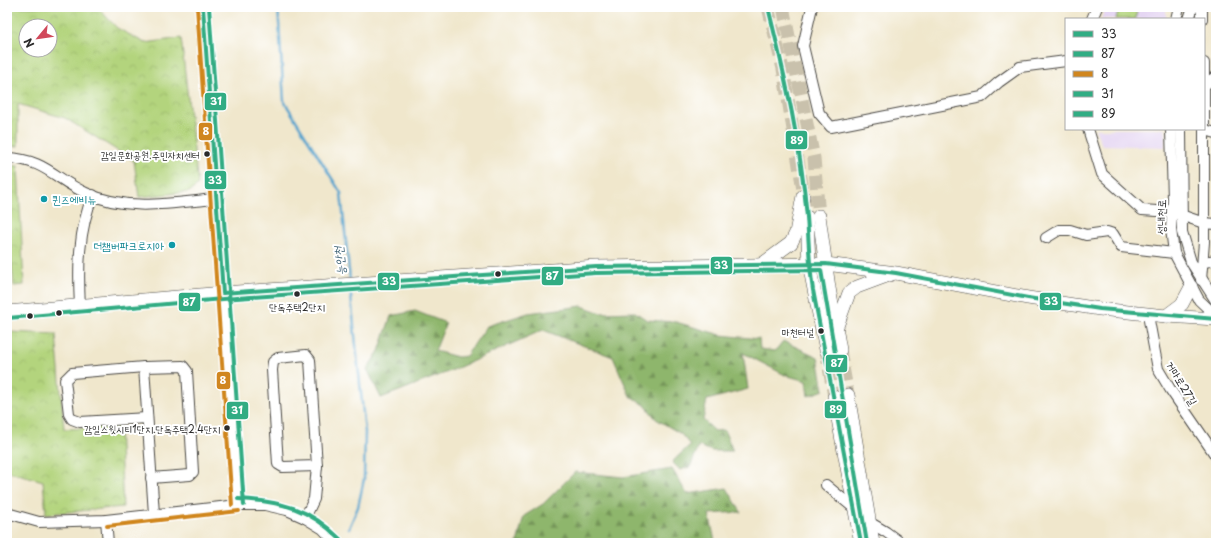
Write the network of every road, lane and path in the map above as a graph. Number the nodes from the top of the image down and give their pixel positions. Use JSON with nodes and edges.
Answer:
{"nodes":[{"id":1,"x":203,"y":7,"type":"edge"},
{"id":2,"x":812,"y":7,"type":"edge"},
{"id":3,"x":1097,"y":7,"type":"edge"},
{"id":4,"x":1178,"y":7,"type":"edge"},
{"id":5,"x":1193,"y":7,"type":"edge"},
{"id":6,"x":1202,"y":7,"type":"edge"},
{"id":7,"x":1092,"y":18,"type":"edge"},
{"id":8,"x":1176,"y":18,"type":"edge"},
{"id":9,"x":1189,"y":18,"type":"edge"},
{"id":10,"x":1202,"y":18,"type":"edge"},
{"id":11,"x":1065,"y":61,"type":"edge"},
{"id":12,"x":1216,"y":76,"type":"edge"},
{"id":13,"x":1205,"y":85,"type":"edge"},
{"id":14,"x":1088,"y":130,"type":"edge"},
{"id":15,"x":1171,"y":130,"type":"edge"},
{"id":16,"x":1181,"y":130,"type":"edge"},
{"id":17,"x":1205,"y":130,"type":"junction"},
{"id":18,"x":1216,"y":133,"type":"edge"},
{"id":19,"x":7,"y":158,"type":"edge"},
{"id":20,"x":93,"y":195,"type":"junction"},
{"id":21,"x":804,"y":196,"type":"tunnel mouth"},
{"id":22,"x":215,"y":199,"type":"junction"},
{"id":23,"x":1177,"y":214,"type":"junction"},
{"id":24,"x":1204,"y":223,"type":"junction"},
{"id":25,"x":1216,"y":224,"type":"edge"},
{"id":26,"x":1046,"y":238,"type":"dead end"},
{"id":27,"x":1174,"y":253,"type":"junction"},
{"id":28,"x":1216,"y":260,"type":"edge"},
{"id":29,"x":1204,"y":262,"type":"junction"},
{"id":30,"x":809,"y":264,"type":"junction"},
{"id":31,"x":826,"y":264,"type":"junction"},
{"id":32,"x":761,"y":265,"type":"junction"},
{"id":33,"x":896,"y":273,"type":"junction"},
{"id":34,"x":1196,"y":284,"type":"junction"},
{"id":35,"x":223,"y":293,"type":"junction"},
{"id":36,"x":1216,"y":301,"type":"edge"},
{"id":37,"x":80,"y":307,"type":"junction"},
{"id":38,"x":7,"y":312,"type":"edge"},
{"id":39,"x":1148,"y":315,"type":"junction"},
{"id":40,"x":1166,"y":316,"type":"junction"},
{"id":41,"x":1216,"y":316,"type":"edge"},
{"id":42,"x":1216,"y":319,"type":"edge"},
{"id":43,"x":836,"y":328,"type":"junction"},
{"id":44,"x":826,"y":350,"type":"tunnel mouth"},
{"id":45,"x":840,"y":350,"type":"tunnel mouth"},
{"id":46,"x":144,"y":367,"type":"junction"},
{"id":47,"x":848,"y":395,"type":"tunnel mouth"},
{"id":48,"x":834,"y":397,"type":"tunnel mouth"},
{"id":49,"x":147,"y":418,"type":"junction"},
{"id":50,"x":1215,"y":453,"type":"edge"},
{"id":51,"x":317,"y":466,"type":"junction"},
{"id":52,"x":151,"y":478,"type":"junction"},
{"id":53,"x":826,"y":485,"type":"dead end"},
{"id":54,"x":238,"y":505,"type":"junction"},
{"id":55,"x":855,"y":509,"type":"junction"},
{"id":56,"x":7,"y":513,"type":"edge"},
{"id":57,"x":154,"y":514,"type":"junction"},
{"id":58,"x":305,"y":518,"type":"junction"},
{"id":59,"x":106,"y":520,"type":"junction"},
{"id":60,"x":869,"y":522,"type":"junction"},
{"id":61,"x":108,"y":543,"type":"edge"},
{"id":62,"x":336,"y":543,"type":"edge"},
{"id":63,"x":861,"y":543,"type":"edge"},
{"id":64,"x":872,"y":543,"type":"edge"},
{"id":65,"x":901,"y":543,"type":"edge"}],
"edges":[{"from":1,"to":22,"type":"main road"},
{"from":2,"to":11,"type":"street"},
{"from":3,"to":7,"type":"street"},
{"from":4,"to":8,"type":"street"},
{"from":5,"to":9,"type":"street"},
{"from":6,"to":10,"type":"street"},
{"from":12,"to":13,"type":"street"},
{"from":13,"to":17,"type":"street"},
{"from":14,"to":23,"type":"street"},
{"from":15,"to":23,"type":"street","name":"성내천로"},
{"from":16,"to":23,"type":"street","name":"성내천로"},
{"from":17,"to":18,"type":"street"},
{"from":17,"to":24,"type":"street"},
{"from":19,"to":20,"type":"street"},
{"from":20,"to":22,"type":"street"},
{"from":20,"to":37,"type":"street"},
{"from":21,"to":32,"type":"main road"},
{"from":22,"to":35,"type":"main road"},
{"from":23,"to":24,"type":"street"},
{"from":23,"to":27,"type":"street","name":"성내천로"},
{"from":23,"to":34,"type":"street","name":"성내천로"},
{"from":24,"to":25,"type":"street"},
{"from":24,"to":29,"type":"street"},
{"from":26,"to":27,"type":"street"},
{"from":27,"to":34,"type":"street","name":"성내천로"},
{"from":28,"to":29,"type":"street"},
{"from":29,"to":34,"type":"street"},
{"from":30,"to":31,"type":"main road"},
{"from":30,"to":31,"type":"main road"},
{"from":30,"to":32,"type":"main road"},
{"from":30,"to":44,"type":"main road"},
{"from":31,"to":33,"type":"main road"},
{"from":31,"to":43,"type":"main road"},
{"from":32,"to":35,"type":"main road"},
{"from":33,"to":39,"type":"main road"},
{"from":33,"to":43,"type":"main road"},
{"from":34,"to":36,"type":"street","name":"성내천로"},
{"from":34,"to":40,"type":"main road"},
{"from":34,"to":41,"type":"street","name":"성내천로"},
{"from":35,"to":37,"type":"main road"},
{"from":35,"to":54,"type":"main road"},
{"from":37,"to":38,"type":"main road"},
{"from":39,"to":40,"type":"main road"},
{"from":39,"to":50,"type":"street","name":"거마로27길"},
{"from":40,"to":42,"type":"main road"},
{"from":43,"to":45,"type":"main road"},
{"from":46,"to":49,"type":"street"},
{"from":46,"to":49,"type":"street"},
{"from":46,"to":52,"type":"street"},
{"from":47,"to":60,"type":"main road"},
{"from":48,"to":55,"type":"main road"},
{"from":49,"to":52,"type":"street"},
{"from":51,"to":51,"type":"street"},
{"from":51,"to":58,"type":"street"},
{"from":52,"to":57,"type":"street"},
{"from":53,"to":55,"type":"street"},
{"from":54,"to":57,"type":"street"},
{"from":54,"to":58,"type":"street"},
{"from":55,"to":63,"type":"main road"},
{"from":56,"to":59,"type":"street"},
{"from":57,"to":59,"type":"street"},
{"from":58,"to":62,"type":"street"},
{"from":59,"to":61,"type":"street"},
{"from":60,"to":64,"type":"main road"},
{"from":60,"to":65,"type":"street"}]}
